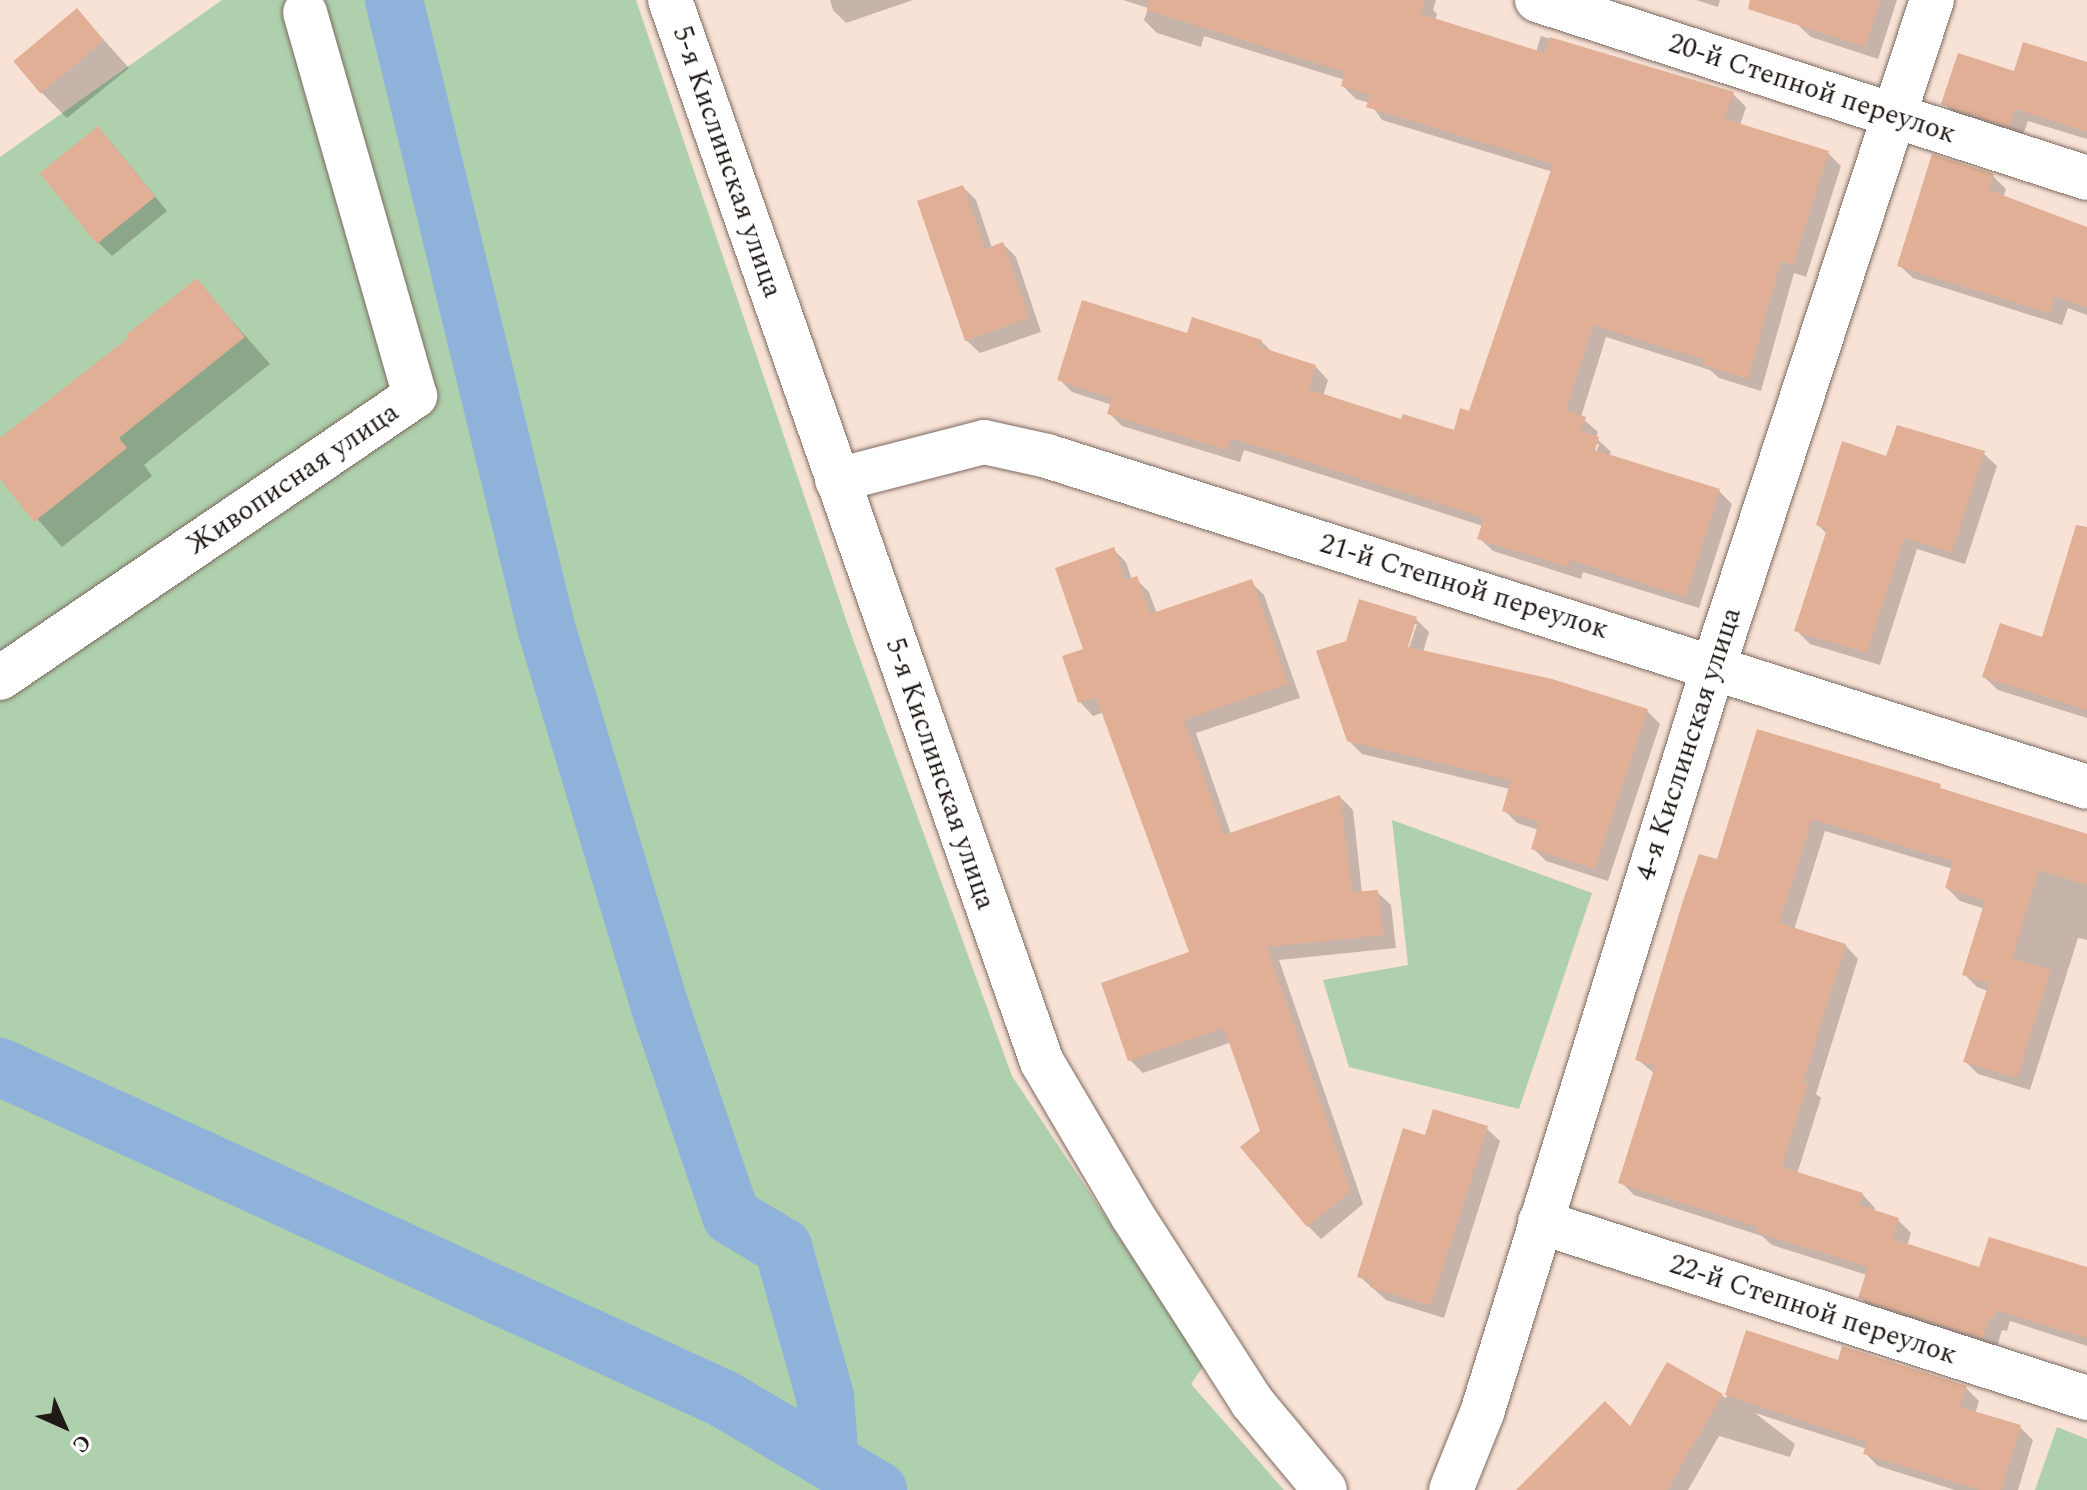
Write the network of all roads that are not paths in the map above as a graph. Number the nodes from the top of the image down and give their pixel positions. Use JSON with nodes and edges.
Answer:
{"nodes":[{"id":1,"x":670,"y":0,"type":"edge"},
{"id":2,"x":1537,"y":0,"type":"edge"},
{"id":3,"x":1932,"y":0,"type":"edge"},
{"id":4,"x":307,"y":4,"type":"edge"},
{"id":5,"x":1894,"y":115,"type":"junction"},
{"id":6,"x":2087,"y":178,"type":"edge"},
{"id":7,"x":837,"y":480,"type":"junction"},
{"id":8,"x":1714,"y":665,"type":"junction"},
{"id":9,"x":0,"y":678,"type":"edge"},
{"id":10,"x":2087,"y":787,"type":"edge"},
{"id":11,"x":1540,"y":1222,"type":"junction"},
{"id":12,"x":2087,"y":1398,"type":"edge"},
{"id":13,"x":1325,"y":1490,"type":"edge"},
{"id":14,"x":1451,"y":1490,"type":"edge"}],
"edges":[{"from":1,"to":7,"type":"street","name":"5-я Кислинская улица"},
{"from":2,"to":5,"type":"street","name":"20-й Степной переулок"},
{"from":3,"to":5,"type":"street","name":"4-я Кислинская улица"},
{"from":4,"to":9,"type":"street","name":"Живописная улица"},
{"from":5,"to":6,"type":"street","name":"20-й Степной переулок"},
{"from":5,"to":8,"type":"street","name":"4-я Кислинская улица"},
{"from":7,"to":8,"type":"street","name":"21-й Степной переулок"},
{"from":7,"to":13,"type":"street","name":"5-я Кислинская улица"},
{"from":8,"to":10,"type":"street","name":"21-й Степной переулок"},
{"from":8,"to":11,"type":"street","name":"4-я Кислинская улица"},
{"from":11,"to":12,"type":"street","name":"22-й Степной переулок"},
{"from":11,"to":14,"type":"street","name":"4-я Кислинская улица"}]}
